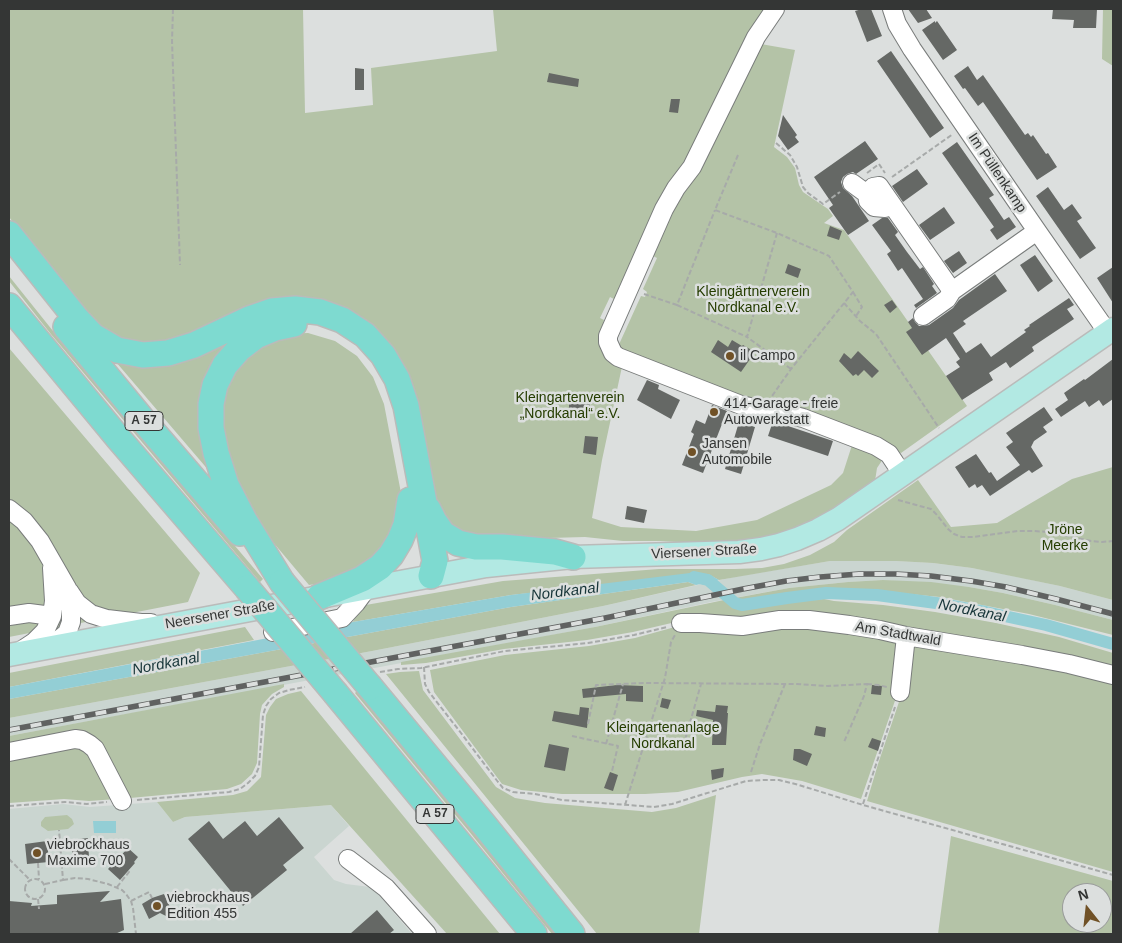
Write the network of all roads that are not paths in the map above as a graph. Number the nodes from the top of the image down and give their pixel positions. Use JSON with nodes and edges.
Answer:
{"nodes":[{"id":1,"x":775,"y":9,"type":"edge"},
{"id":2,"x":892,"y":9,"type":"edge"},
{"id":3,"x":852,"y":184,"type":"dead end"},
{"id":4,"x":1037,"y":231,"type":"junction"},
{"id":5,"x":9,"y":234,"type":"edge"},
{"id":6,"x":9,"y":256,"type":"edge"},
{"id":7,"x":952,"y":292,"type":"junction"},
{"id":8,"x":9,"y":306,"type":"edge"},
{"id":9,"x":923,"y":316,"type":"dead end"},
{"id":10,"x":1111,"y":331,"type":"edge"},
{"id":11,"x":903,"y":474,"type":"junction"},
{"id":12,"x":416,"y":498,"type":"junction"},
{"id":13,"x":9,"y":509,"type":"edge"},
{"id":14,"x":573,"y":556,"type":"junction"},
{"id":15,"x":51,"y":560,"type":"junction"},
{"id":16,"x":431,"y":576,"type":"junction"},
{"id":17,"x":282,"y":582,"type":"junction"},
{"id":18,"x":67,"y":588,"type":"junction"},
{"id":19,"x":366,"y":588,"type":"junction"},
{"id":20,"x":319,"y":597,"type":"junction"},
{"id":21,"x":9,"y":616,"type":"edge"},
{"id":22,"x":52,"y":616,"type":"junction"},
{"id":23,"x":181,"y":622,"type":"junction"},
{"id":24,"x":681,"y":623,"type":"road end"},
{"id":25,"x":269,"y":633,"type":"dead end"},
{"id":26,"x":906,"y":636,"type":"junction"},
{"id":27,"x":50,"y":647,"type":"junction"},
{"id":28,"x":13,"y":654,"type":"edge"},
{"id":29,"x":1113,"y":675,"type":"edge"},
{"id":30,"x":900,"y":691,"type":"road end"},
{"id":31,"x":9,"y":752,"type":"edge"},
{"id":32,"x":122,"y":801,"type":"road end"},
{"id":33,"x":348,"y":859,"type":"dead end"},
{"id":34,"x":427,"y":934,"type":"edge"},
{"id":35,"x":534,"y":934,"type":"edge"},
{"id":36,"x":572,"y":934,"type":"edge"}],
"edges":[{"from":1,"to":11,"type":"street"},
{"from":2,"to":4,"type":"street","name":"Im Püllenkamp"},
{"from":3,"to":7,"type":"street"},
{"from":4,"to":7,"type":"street"},
{"from":4,"to":10,"type":"street","name":"Im Püllenkamp"},
{"from":5,"to":12,"type":"highway"},
{"from":6,"to":17,"type":"highway","number":"A 57"},
{"from":7,"to":9,"type":"street"},
{"from":8,"to":35,"type":"highway","number":"A 57","bridge":true},
{"from":10,"to":11,"type":"main road","name":"Viersener Straße"},
{"from":11,"to":14,"type":"main road","name":"Viersener Straße"},
{"from":12,"to":14,"type":"highway"},
{"from":12,"to":16,"type":"highway"},
{"from":12,"to":17,"type":"highway"},
{"from":12,"to":20,"type":"highway"},
{"from":13,"to":15,"type":"street"},
{"from":14,"to":16,"type":"main road","name":"Viersener Straße"},
{"from":15,"to":18,"type":"street"},
{"from":15,"to":22,"type":"street"},
{"from":16,"to":19,"type":"main road","name":"Neersener Straße"},
{"from":17,"to":36,"type":"highway","number":"A 57","bridge":true},
{"from":18,"to":23,"type":"street"},
{"from":18,"to":27,"type":"street"},
{"from":19,"to":20,"type":"main road","name":"Neersener Straße"},
{"from":19,"to":25,"type":"street"},
{"from":20,"to":23,"type":"main road","name":"Neersener Straße"},
{"from":21,"to":22,"type":"street"},
{"from":22,"to":28,"type":"street"},
{"from":23,"to":27,"type":"main road","name":"Neersener Straße"},
{"from":24,"to":26,"type":"street","name":"Am Stadtwald"},
{"from":26,"to":29,"type":"street","name":"Am Stadtwald"},
{"from":26,"to":30,"type":"street"},
{"from":27,"to":28,"type":"main road","name":"Neersener Straße"},
{"from":31,"to":32,"type":"street"},
{"from":33,"to":34,"type":"street"}]}
